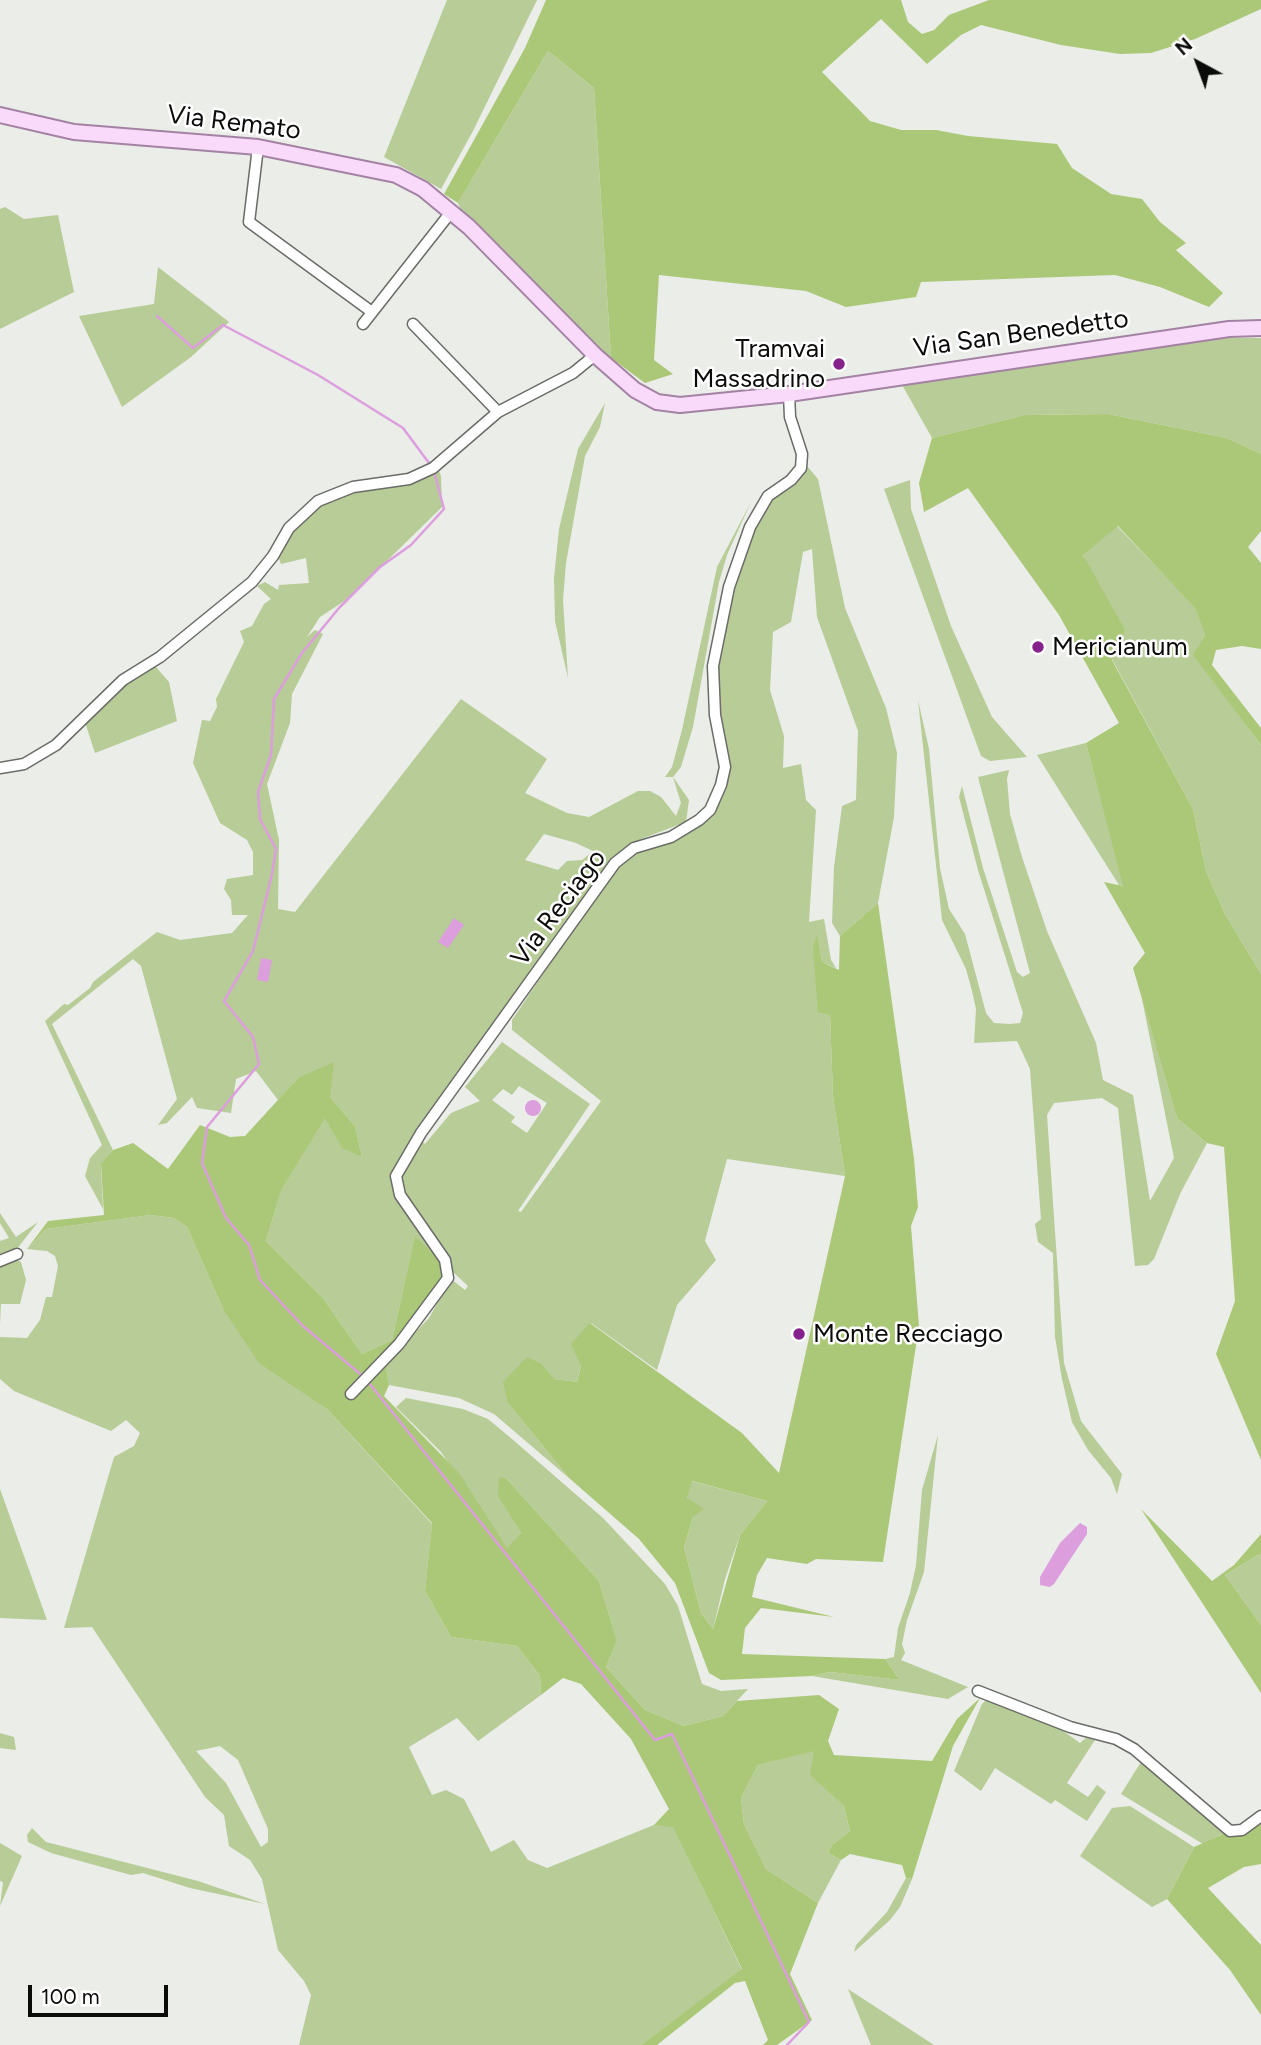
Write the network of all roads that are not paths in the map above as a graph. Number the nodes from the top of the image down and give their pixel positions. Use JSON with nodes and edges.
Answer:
{"nodes":[{"id":1,"x":0,"y":115,"type":"edge"},
{"id":2,"x":258,"y":146,"type":"junction"},
{"id":3,"x":451,"y":212,"type":"junction"},
{"id":4,"x":372,"y":312,"type":"junction"},
{"id":5,"x":363,"y":324,"type":"dead end"},
{"id":6,"x":413,"y":324,"type":"dead end"},
{"id":7,"x":1261,"y":328,"type":"edge"},
{"id":8,"x":595,"y":355,"type":"junction"},
{"id":9,"x":789,"y":396,"type":"junction"},
{"id":10,"x":498,"y":412,"type":"junction"},
{"id":11,"x":0,"y":768,"type":"edge"},
{"id":12,"x":16,"y":1254,"type":"dead end"},
{"id":13,"x":0,"y":1261,"type":"edge"},
{"id":14,"x":351,"y":1394,"type":"dead end"},
{"id":15,"x":978,"y":1691,"type":"dead end"},
{"id":16,"x":1261,"y":1816,"type":"edge"}],
"edges":[{"from":1,"to":2,"type":"main road","name":"Via Remato"},
{"from":2,"to":3,"type":"main road","name":"Via Remato"},
{"from":2,"to":4,"type":"street"},
{"from":3,"to":4,"type":"street"},
{"from":3,"to":8,"type":"main road","name":"Via Remato"},
{"from":4,"to":5,"type":"street"},
{"from":6,"to":10,"type":"street"},
{"from":7,"to":9,"type":"main road","name":"Via San Benedetto"},
{"from":8,"to":9,"type":"main road","name":"Via San Benedetto"},
{"from":8,"to":10,"type":"street"},
{"from":9,"to":14,"type":"street","name":"Via Reciago"},
{"from":10,"to":11,"type":"street"},
{"from":12,"to":13,"type":"street"},
{"from":15,"to":16,"type":"street"}]}
